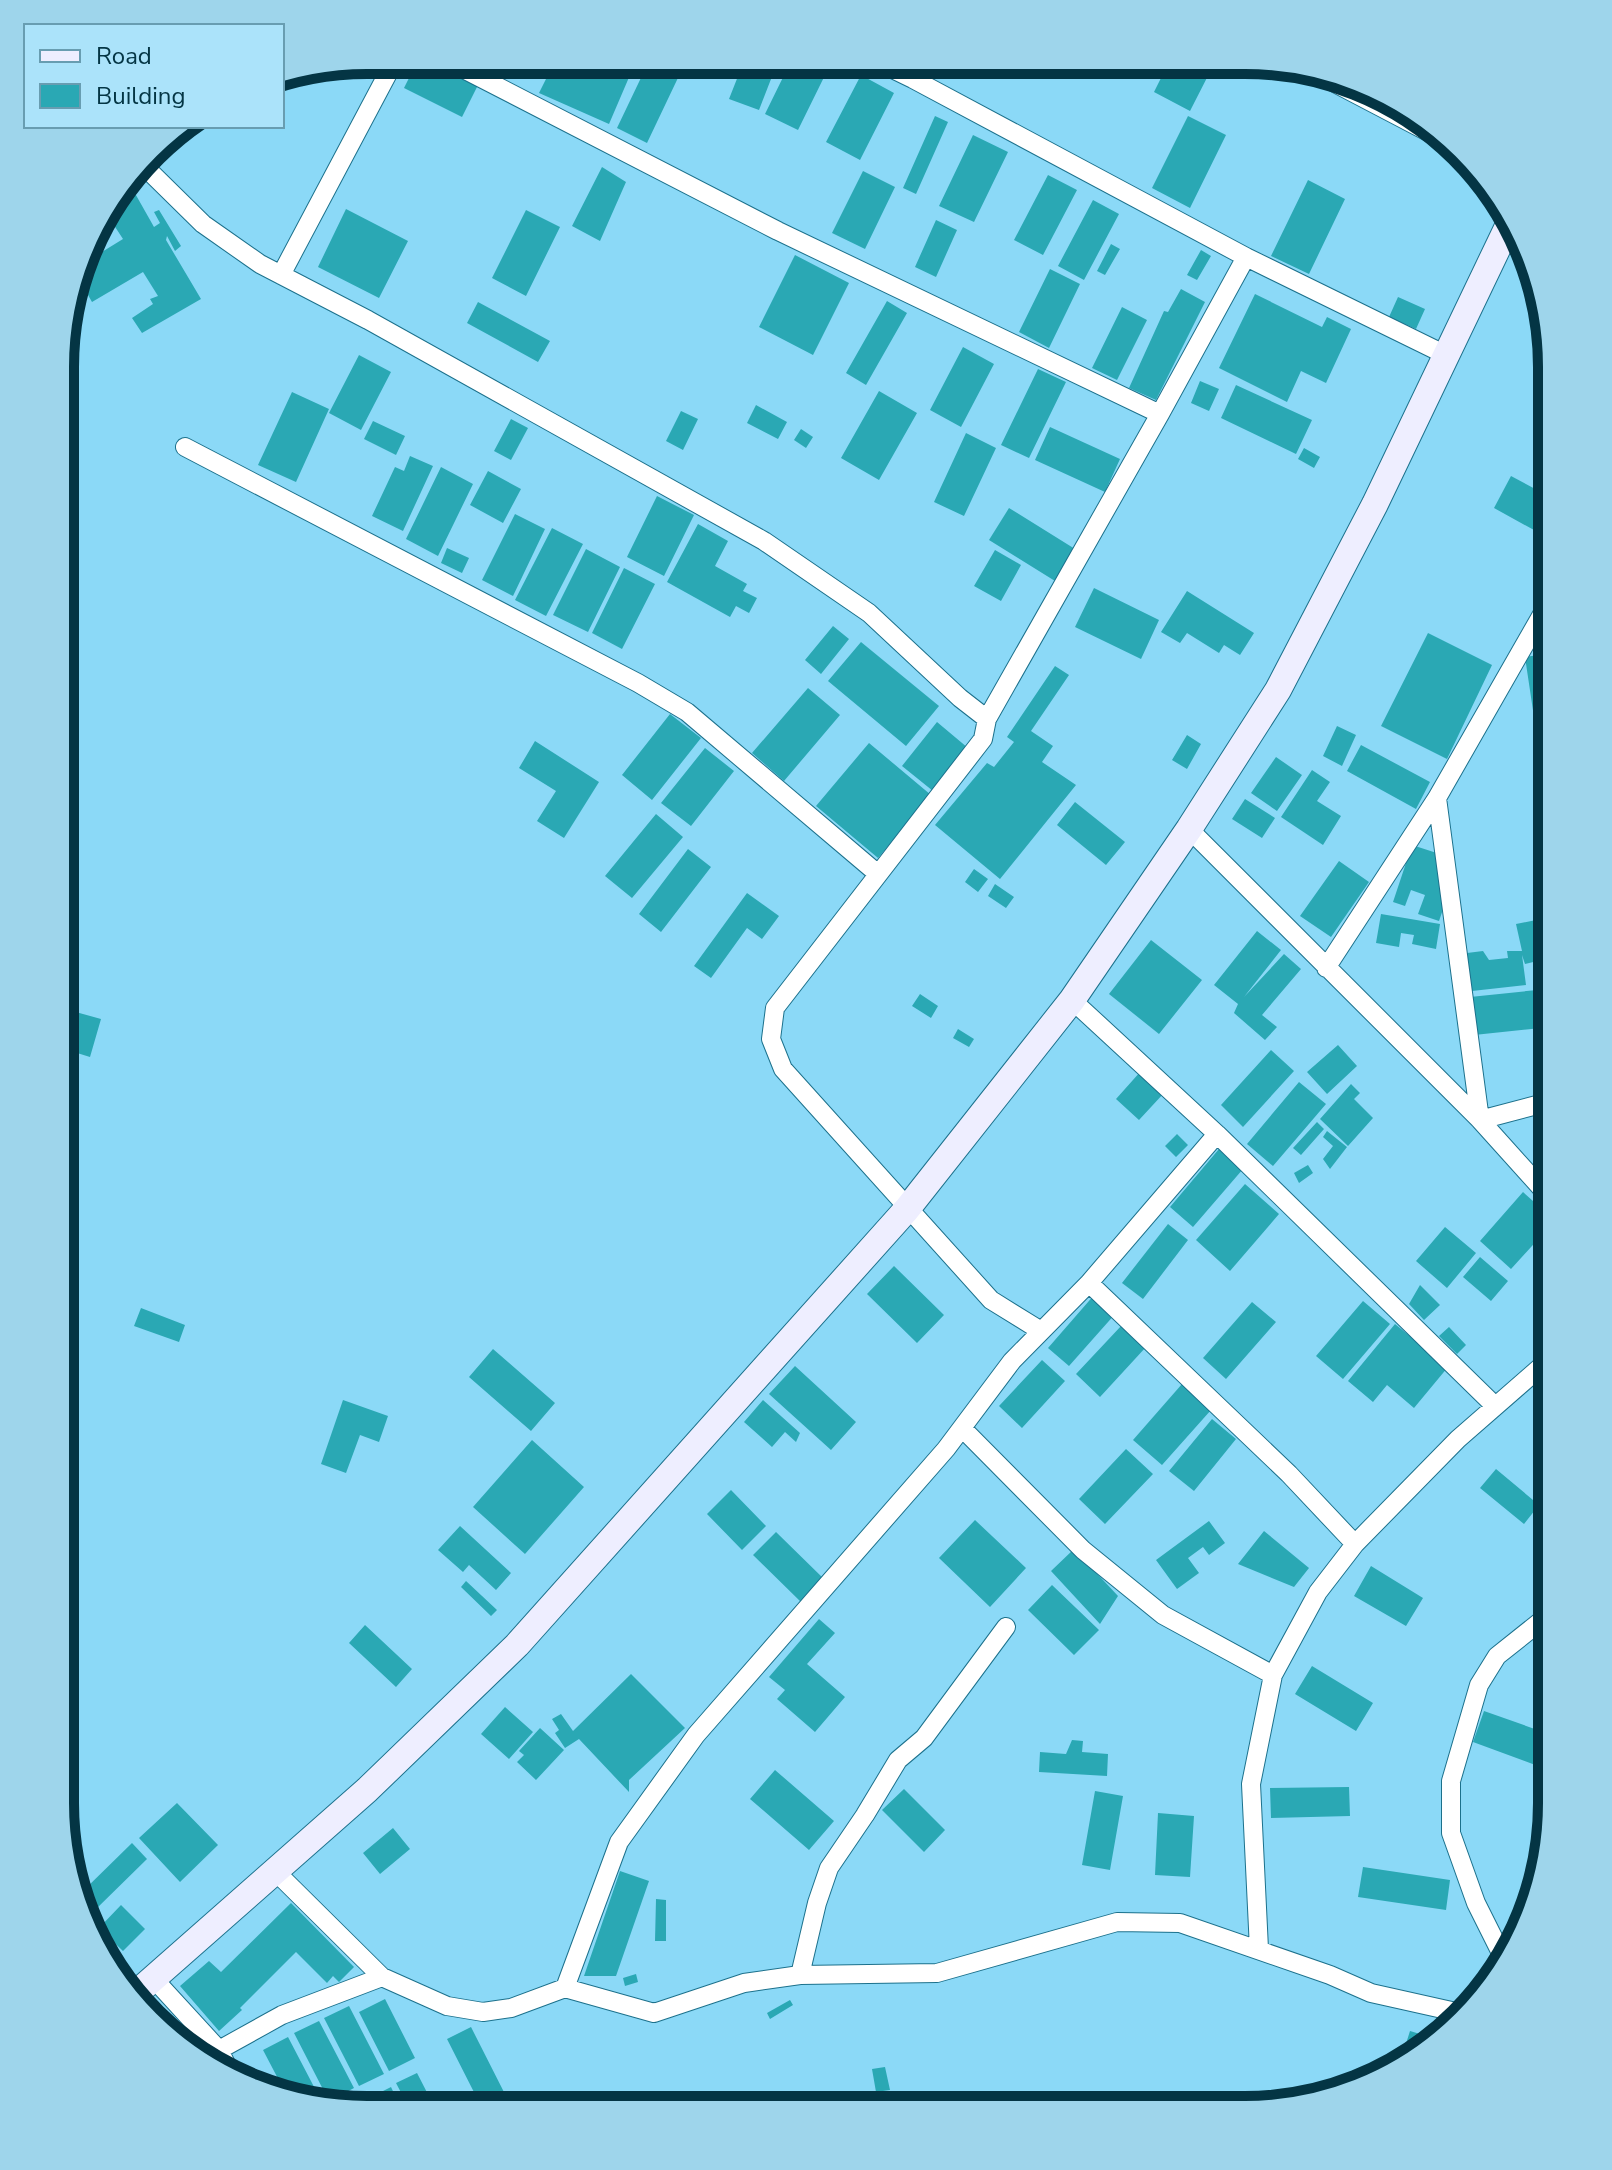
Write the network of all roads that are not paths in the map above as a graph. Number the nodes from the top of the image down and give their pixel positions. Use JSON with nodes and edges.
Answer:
{"nodes":[{"id":1,"x":388,"y":74,"type":"edge"},
{"id":2,"x":473,"y":74,"type":"edge"},
{"id":3,"x":903,"y":74,"type":"edge"},
{"id":4,"x":916,"y":74,"type":"edge"},
{"id":5,"x":913,"y":79,"type":"junction"},
{"id":6,"x":149,"y":171,"type":"edge"},
{"id":7,"x":1505,"y":232,"type":"edge"},
{"id":8,"x":1246,"y":257,"type":"junction"},
{"id":9,"x":281,"y":275,"type":"junction"},
{"id":10,"x":1446,"y":355,"type":"junction"},
{"id":11,"x":1160,"y":414,"type":"junction"},
{"id":12,"x":185,"y":447,"type":"dead end"},
{"id":13,"x":1538,"y":621,"type":"edge"},
{"id":14,"x":987,"y":719,"type":"junction"},
{"id":15,"x":1437,"y":798,"type":"junction"},
{"id":16,"x":1189,"y":829,"type":"junction"},
{"id":17,"x":878,"y":874,"type":"junction"},
{"id":18,"x":1326,"y":968,"type":"junction"},
{"id":19,"x":1072,"y":1000,"type":"junction"},
{"id":20,"x":1538,"y":1105,"type":"edge"},
{"id":21,"x":1480,"y":1120,"type":"junction"},
{"id":22,"x":1217,"y":1134,"type":"junction"},
{"id":23,"x":1538,"y":1184,"type":"edge"},
{"id":24,"x":907,"y":1209,"type":"junction"},
{"id":25,"x":1089,"y":1283,"type":"junction"},
{"id":26,"x":1041,"y":1331,"type":"junction"},
{"id":27,"x":1538,"y":1369,"type":"edge"},
{"id":28,"x":1494,"y":1405,"type":"junction"},
{"id":29,"x":962,"y":1428,"type":"junction"},
{"id":30,"x":1355,"y":1544,"type":"junction"},
{"id":31,"x":1538,"y":1623,"type":"edge"},
{"id":32,"x":1006,"y":1627,"type":"dead end"},
{"id":33,"x":1273,"y":1675,"type":"junction"},
{"id":34,"x":275,"y":1871,"type":"junction"},
{"id":35,"x":1259,"y":1949,"type":"junction"},
{"id":36,"x":1499,"y":1950,"type":"edge"},
{"id":37,"x":800,"y":1975,"type":"junction"},
{"id":38,"x":382,"y":1977,"type":"junction"},
{"id":39,"x":153,"y":1978,"type":"junction"},
{"id":40,"x":565,"y":1988,"type":"junction"},
{"id":41,"x":141,"y":1989,"type":"edge"},
{"id":42,"x":1451,"y":2011,"type":"edge"},
{"id":43,"x":219,"y":2050,"type":"junction"},
{"id":44,"x":223,"y":2059,"type":"edge"}],
"edges":[{"from":1,"to":9,"type":"street"},
{"from":2,"to":11,"type":"street"},
{"from":3,"to":5,"type":"street"},
{"from":4,"to":5,"type":"street"},
{"from":5,"to":8,"type":"street"},
{"from":6,"to":9,"type":"street"},
{"from":7,"to":10,"type":"main road"},
{"from":8,"to":10,"type":"street"},
{"from":8,"to":11,"type":"street"},
{"from":9,"to":14,"type":"street"},
{"from":10,"to":16,"type":"main road"},
{"from":11,"to":14,"type":"street"},
{"from":12,"to":17,"type":"street"},
{"from":13,"to":15,"type":"street"},
{"from":14,"to":17,"type":"street"},
{"from":15,"to":18,"type":"street"},
{"from":15,"to":21,"type":"street"},
{"from":16,"to":18,"type":"street"},
{"from":16,"to":19,"type":"main road"},
{"from":17,"to":24,"type":"street"},
{"from":18,"to":21,"type":"street"},
{"from":19,"to":22,"type":"street"},
{"from":19,"to":24,"type":"main road"},
{"from":20,"to":21,"type":"street"},
{"from":21,"to":23,"type":"street"},
{"from":22,"to":25,"type":"street"},
{"from":22,"to":28,"type":"street"},
{"from":24,"to":26,"type":"street"},
{"from":24,"to":34,"type":"main road"},
{"from":25,"to":26,"type":"street"},
{"from":25,"to":30,"type":"street"},
{"from":26,"to":29,"type":"street"},
{"from":27,"to":28,"type":"street"},
{"from":28,"to":30,"type":"street"},
{"from":29,"to":33,"type":"street"},
{"from":29,"to":40,"type":"street"},
{"from":30,"to":33,"type":"street"},
{"from":31,"to":36,"type":"street"},
{"from":32,"to":37,"type":"street"},
{"from":33,"to":35,"type":"street"},
{"from":34,"to":38,"type":"street"},
{"from":34,"to":39,"type":"main road"},
{"from":35,"to":37,"type":"street"},
{"from":35,"to":42,"type":"street"},
{"from":37,"to":40,"type":"street"},
{"from":38,"to":40,"type":"street"},
{"from":38,"to":43,"type":"street"},
{"from":39,"to":41,"type":"main road"},
{"from":39,"to":43,"type":"street"},
{"from":43,"to":44,"type":"street"}]}
